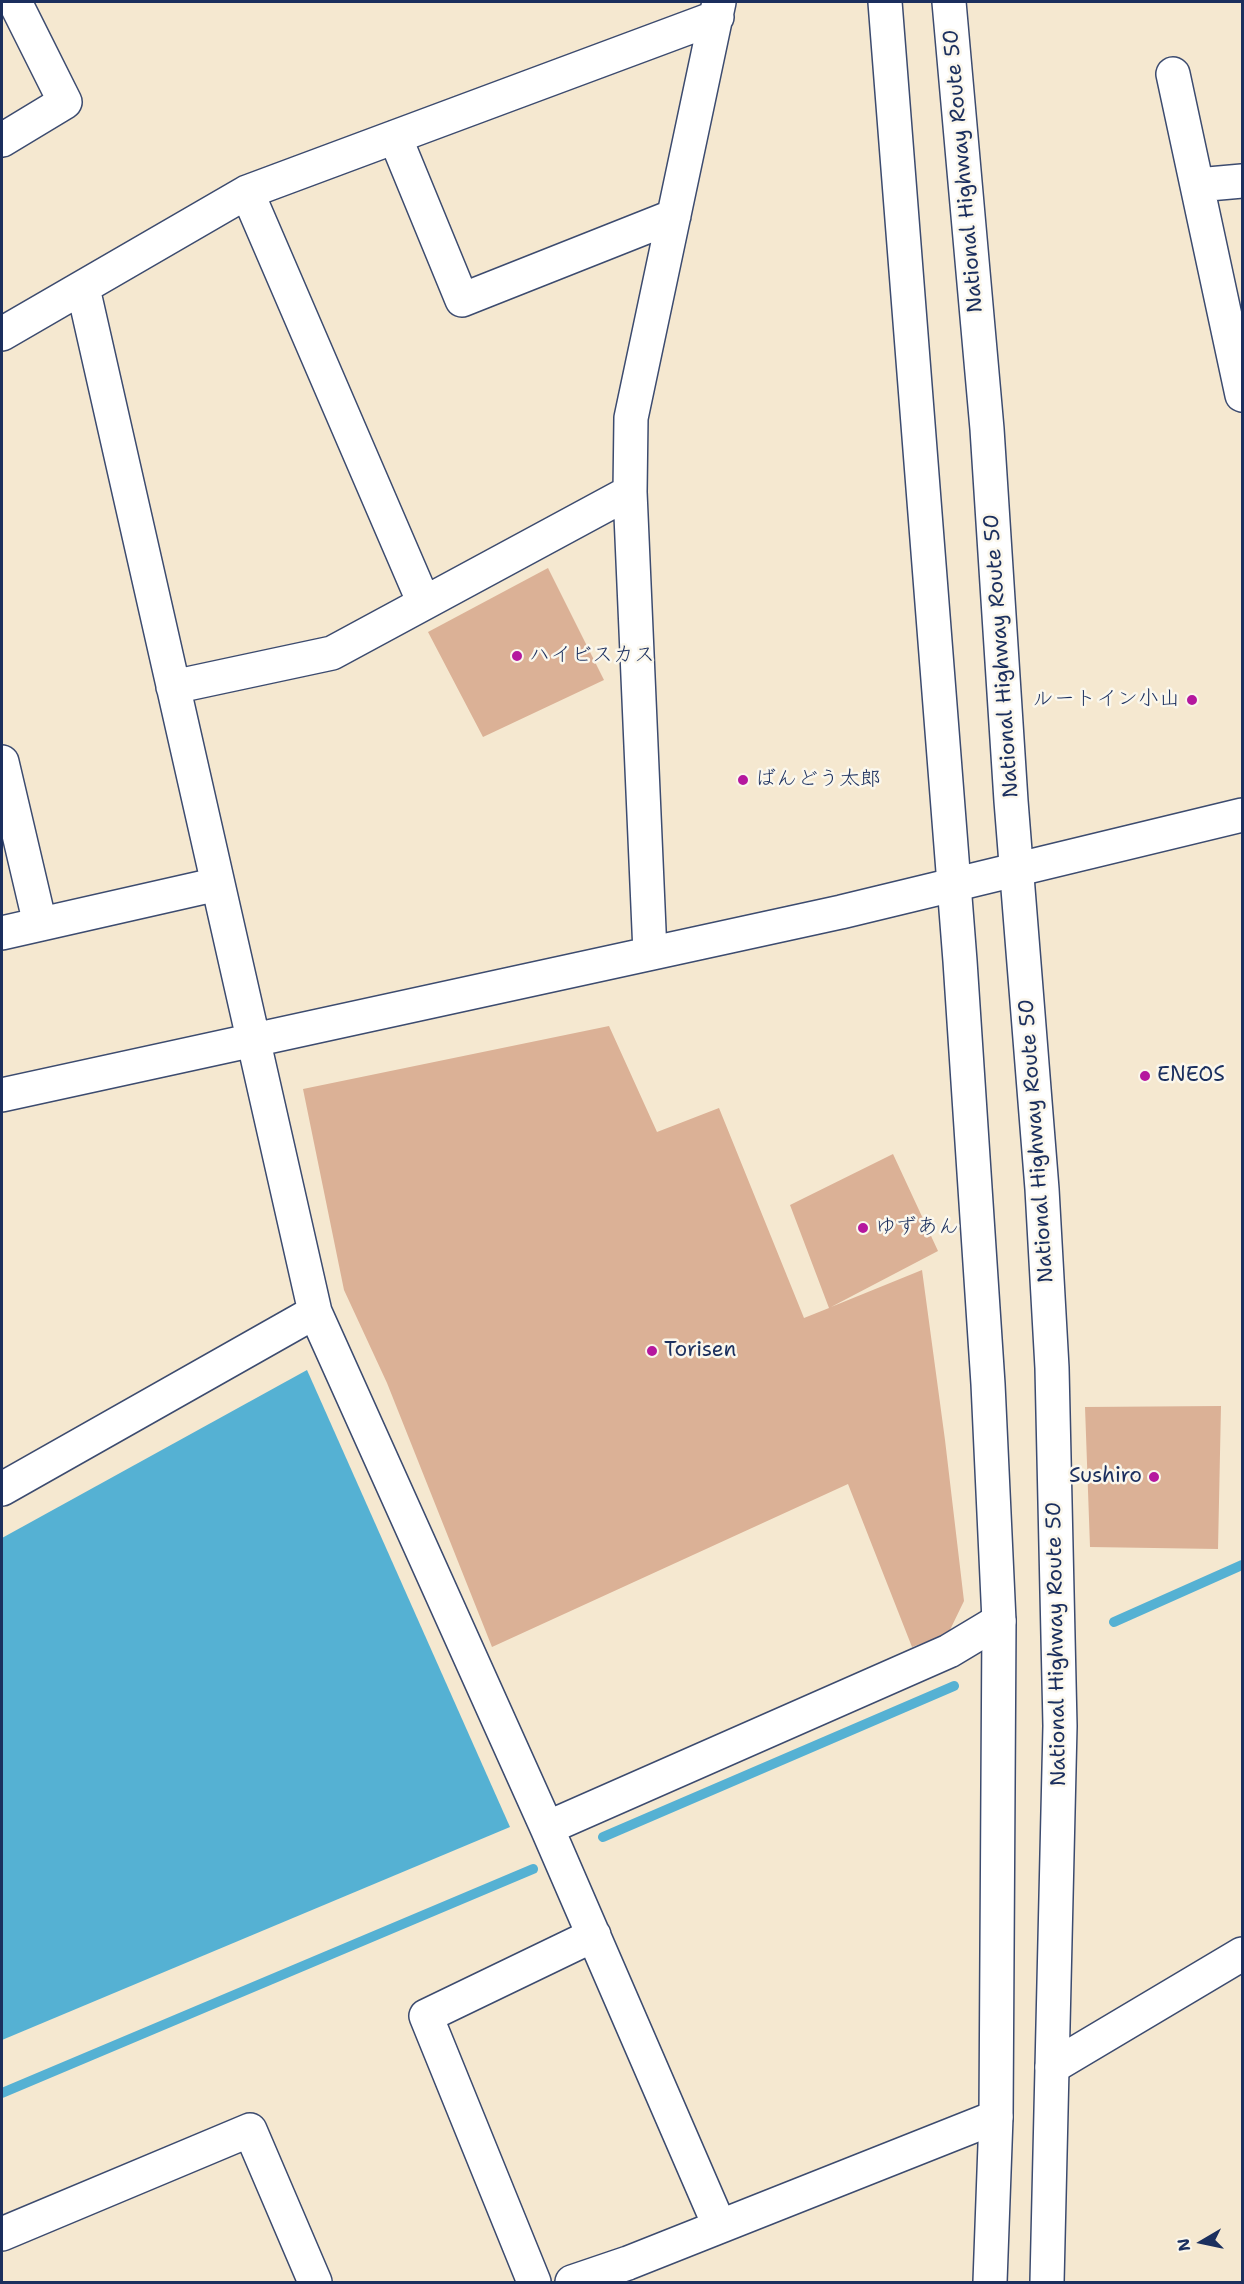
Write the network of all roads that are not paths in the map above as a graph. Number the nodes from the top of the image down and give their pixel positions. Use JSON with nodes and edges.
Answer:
{"nodes":[{"id":1,"x":15,"y":2,"type":"edge"},
{"id":2,"x":885,"y":2,"type":"edge"},
{"id":3,"x":949,"y":2,"type":"edge"},
{"id":4,"x":718,"y":9,"type":"edge"},
{"id":5,"x":1173,"y":74,"type":"dead end"},
{"id":6,"x":395,"y":137,"type":"junction"},
{"id":7,"x":2,"y":140,"type":"edge"},
{"id":8,"x":1242,"y":181,"type":"edge"},
{"id":9,"x":1197,"y":185,"type":"junction"},
{"id":10,"x":247,"y":192,"type":"junction"},
{"id":11,"x":674,"y":216,"type":"junction"},
{"id":12,"x":83,"y":288,"type":"junction"},
{"id":13,"x":2,"y":334,"type":"edge"},
{"id":14,"x":1242,"y":395,"type":"edge"},
{"id":15,"x":630,"y":492,"type":"junction"},
{"id":16,"x":424,"y":603,"type":"junction"},
{"id":17,"x":174,"y":687,"type":"junction"},
{"id":18,"x":2,"y":762,"type":"edge"},
{"id":19,"x":1242,"y":815,"type":"edge"},
{"id":20,"x":1016,"y":871,"type":"junction"},
{"id":21,"x":218,"y":884,"type":"junction"},
{"id":22,"x":955,"y":885,"type":"junction"},
{"id":23,"x":40,"y":924,"type":"junction"},
{"id":24,"x":2,"y":933,"type":"edge"},
{"id":25,"x":650,"y":953,"type":"junction"},
{"id":26,"x":253,"y":1040,"type":"junction"},
{"id":27,"x":2,"y":1095,"type":"edge"},
{"id":28,"x":315,"y":1312,"type":"junction"},
{"id":29,"x":2,"y":1485,"type":"edge"},
{"id":30,"x":999,"y":1621,"type":"junction"},
{"id":31,"x":548,"y":1828,"type":"junction"},
{"id":32,"x":594,"y":1935,"type":"junction"},
{"id":33,"x":1242,"y":1954,"type":"edge"},
{"id":34,"x":1052,"y":2067,"type":"junction"},
{"id":35,"x":996,"y":2117,"type":"junction"},
{"id":36,"x":719,"y":2226,"type":"junction"},
{"id":37,"x":2,"y":2234,"type":"edge"},
{"id":38,"x":629,"y":2273,"type":"edge"},
{"id":39,"x":315,"y":2283,"type":"edge"},
{"id":40,"x":534,"y":2283,"type":"edge"},
{"id":41,"x":572,"y":2283,"type":"edge"},
{"id":42,"x":990,"y":2283,"type":"edge"},
{"id":43,"x":1047,"y":2283,"type":"edge"}],
"edges":[{"from":1,"to":7,"type":"main road"},
{"from":2,"to":22,"type":"main road"},
{"from":3,"to":20,"type":"main road","name":"National Highway Route 50"},
{"from":4,"to":6,"type":"main road"},
{"from":4,"to":11,"type":"main road"},
{"from":5,"to":9,"type":"main road"},
{"from":6,"to":10,"type":"main road"},
{"from":6,"to":11,"type":"main road"},
{"from":8,"to":9,"type":"main road"},
{"from":9,"to":14,"type":"main road"},
{"from":10,"to":12,"type":"main road"},
{"from":10,"to":16,"type":"main road"},
{"from":11,"to":15,"type":"main road"},
{"from":12,"to":13,"type":"main road"},
{"from":12,"to":17,"type":"main road"},
{"from":15,"to":16,"type":"main road"},
{"from":15,"to":25,"type":"main road"},
{"from":16,"to":17,"type":"main road"},
{"from":17,"to":21,"type":"main road"},
{"from":18,"to":23,"type":"main road"},
{"from":19,"to":20,"type":"main road"},
{"from":20,"to":22,"type":"main road"},
{"from":20,"to":34,"type":"main road","name":"National Highway Route 50"},
{"from":21,"to":23,"type":"main road"},
{"from":21,"to":26,"type":"main road"},
{"from":22,"to":25,"type":"main road"},
{"from":22,"to":30,"type":"main road"},
{"from":23,"to":24,"type":"main road"},
{"from":25,"to":26,"type":"main road"},
{"from":26,"to":27,"type":"main road"},
{"from":26,"to":28,"type":"main road"},
{"from":28,"to":29,"type":"main road"},
{"from":28,"to":31,"type":"main road"},
{"from":30,"to":31,"type":"main road"},
{"from":30,"to":35,"type":"main road"},
{"from":31,"to":32,"type":"main road"},
{"from":32,"to":36,"type":"main road"},
{"from":32,"to":40,"type":"main road"},
{"from":33,"to":34,"type":"main road"},
{"from":34,"to":43,"type":"main road","name":"National Highway Route 50"},
{"from":35,"to":36,"type":"main road"},
{"from":35,"to":42,"type":"main road"},
{"from":36,"to":38,"type":"main road"},
{"from":37,"to":39,"type":"main road"},
{"from":38,"to":41,"type":"main road"}]}
